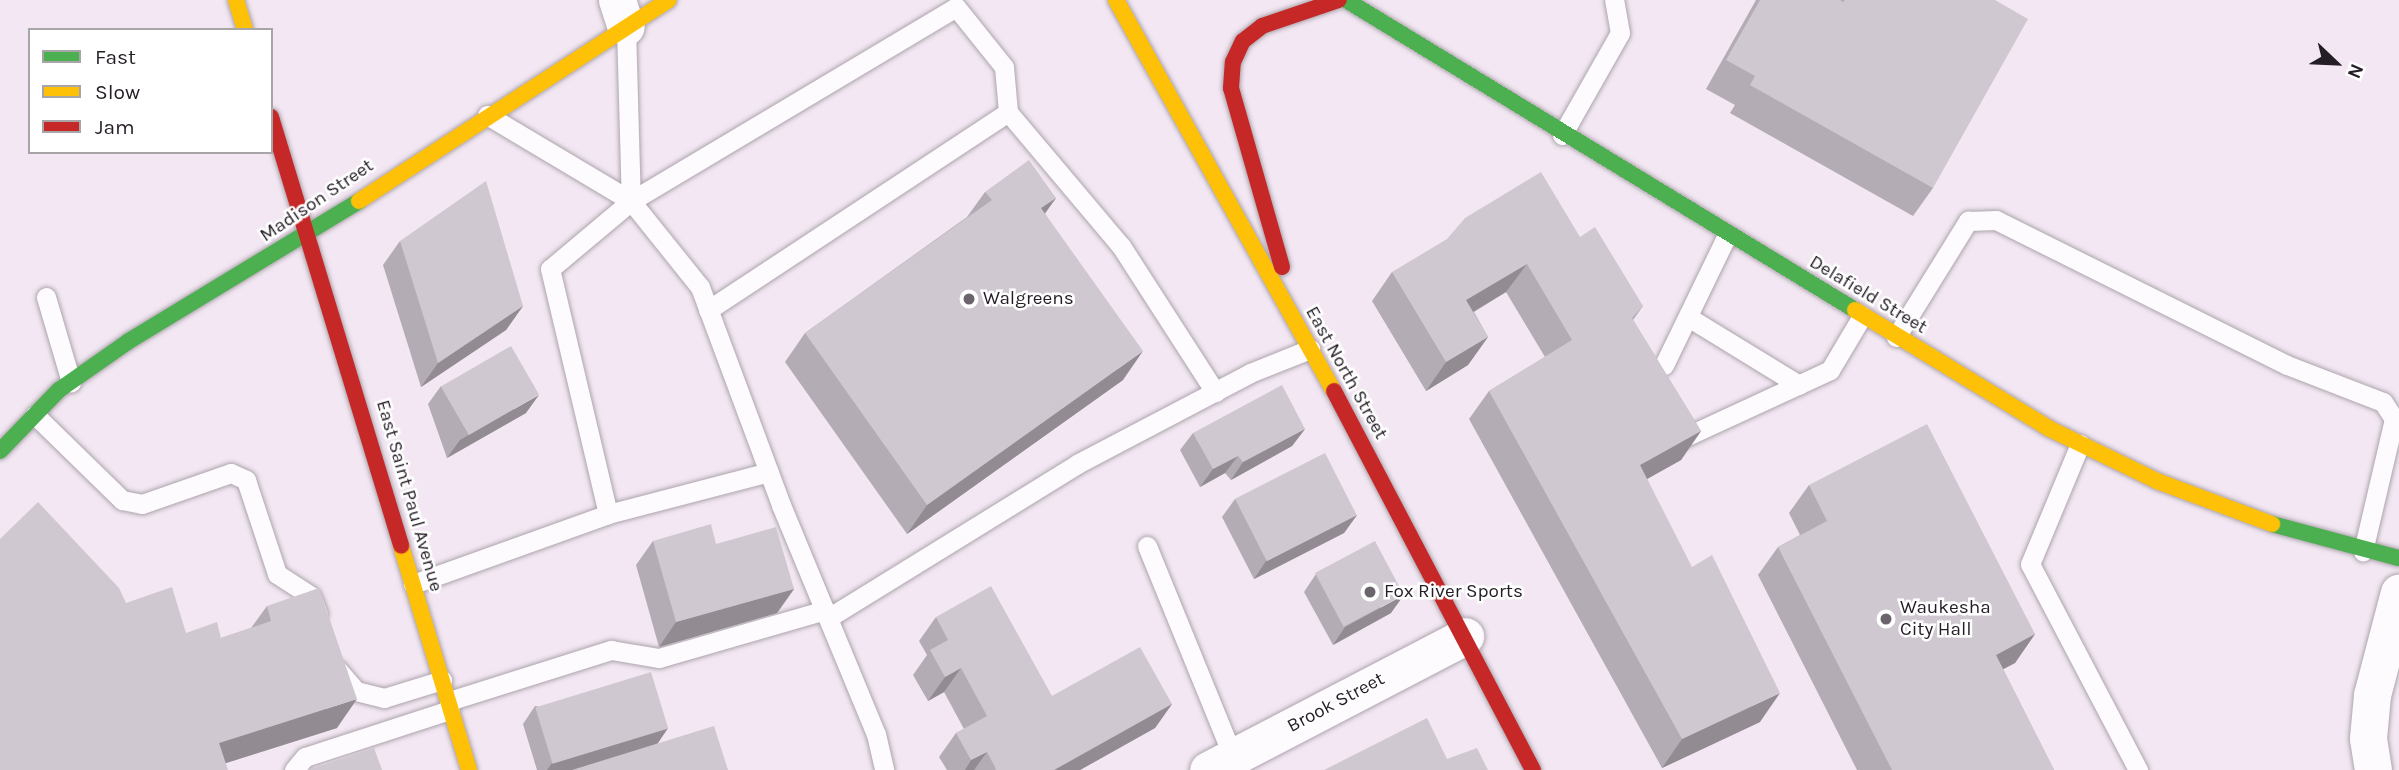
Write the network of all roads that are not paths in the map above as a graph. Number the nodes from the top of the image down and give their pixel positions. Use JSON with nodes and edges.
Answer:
{"nodes":[{"id":1,"x":236,"y":0,"type":"edge"},
{"id":2,"x":668,"y":0,"type":"edge"},
{"id":3,"x":1115,"y":0,"type":"edge"},
{"id":4,"x":1339,"y":0,"type":"edge"},
{"id":5,"x":1346,"y":0,"type":"edge"},
{"id":6,"x":1614,"y":0,"type":"edge"},
{"id":7,"x":622,"y":14,"type":"edge"},
{"id":8,"x":244,"y":28,"type":"edge"},
{"id":9,"x":1008,"y":112,"type":"junction"},
{"id":10,"x":487,"y":115,"type":"junction"},
{"id":11,"x":273,"y":124,"type":"edge"},
{"id":12,"x":1562,"y":135,"type":"junction"},
{"id":13,"x":631,"y":201,"type":"junction"},
{"id":14,"x":307,"y":234,"type":"junction"},
{"id":15,"x":1727,"y":235,"type":"junction"},
{"id":16,"x":46,"y":297,"type":"dead end"},
{"id":17,"x":708,"y":310,"type":"junction"},
{"id":18,"x":1862,"y":316,"type":"junction"},
{"id":19,"x":1688,"y":317,"type":"junction"},
{"id":20,"x":1896,"y":337,"type":"junction"},
{"id":21,"x":1310,"y":349,"type":"junction"},
{"id":22,"x":1664,"y":365,"type":"edge"},
{"id":23,"x":71,"y":382,"type":"junction"},
{"id":24,"x":1799,"y":385,"type":"junction"},
{"id":25,"x":1215,"y":391,"type":"junction"},
{"id":26,"x":35,"y":415,"type":"junction"},
{"id":27,"x":1683,"y":438,"type":"edge"},
{"id":28,"x":2080,"y":444,"type":"junction"},
{"id":29,"x":0,"y":451,"type":"edge"},
{"id":30,"x":769,"y":472,"type":"junction"},
{"id":31,"x":608,"y":514,"type":"junction"},
{"id":32,"x":1147,"y":546,"type":"dead end"},
{"id":33,"x":2363,"y":551,"type":"junction"},
{"id":34,"x":2399,"y":558,"type":"edge"},
{"id":35,"x":413,"y":584,"type":"junction"},
{"id":36,"x":2399,"y":592,"type":"edge"},
{"id":37,"x":826,"y":614,"type":"junction"},
{"id":38,"x":1465,"y":636,"type":"junction"},
{"id":39,"x":442,"y":680,"type":"junction"},
{"id":40,"x":450,"y":705,"type":"junction"},
{"id":41,"x":1221,"y":764,"type":"edge"},
{"id":42,"x":294,"y":770,"type":"edge"},
{"id":43,"x":468,"y":770,"type":"edge"},
{"id":44,"x":884,"y":770,"type":"edge"},
{"id":45,"x":1533,"y":770,"type":"edge"},
{"id":46,"x":2138,"y":770,"type":"edge"},
{"id":47,"x":2373,"y":770,"type":"edge"}],
"edges":[{"from":1,"to":8,"type":"main road"},
{"from":2,"to":7,"type":"main road","name":"Madison Street"},
{"from":3,"to":21,"type":"main road","name":"East North Street"},
{"from":4,"to":21,"type":"main road"},
{"from":5,"to":12,"type":"main road","name":"Delafield Street"},
{"from":6,"to":12,"type":"lane"},
{"from":7,"to":10,"type":"main road","name":"Madison Street"},
{"from":7,"to":13,"type":"lane"},
{"from":9,"to":13,"type":"lane"},
{"from":9,"to":17,"type":"lane"},
{"from":9,"to":25,"type":"lane"},
{"from":10,"to":13,"type":"lane"},
{"from":10,"to":14,"type":"main road","name":"Madison Street"},
{"from":11,"to":14,"type":"main road","name":"East Saint Paul Avenue"},
{"from":12,"to":15,"type":"main road","name":"Delafield Street"},
{"from":13,"to":17,"type":"lane"},
{"from":13,"to":31,"type":"lane"},
{"from":14,"to":23,"type":"main road","name":"Madison Street"},
{"from":14,"to":35,"type":"main road","name":"East Saint Paul Avenue"},
{"from":15,"to":18,"type":"main road","name":"Delafield Street"},
{"from":15,"to":19,"type":"lane"},
{"from":16,"to":23,"type":"lane"},
{"from":17,"to":30,"type":"lane"},
{"from":18,"to":20,"type":"main road","name":"Delafield Street"},
{"from":18,"to":24,"type":"lane"},
{"from":19,"to":22,"type":"lane"},
{"from":19,"to":24,"type":"lane"},
{"from":20,"to":28,"type":"main road","name":"Delafield Street"},
{"from":20,"to":33,"type":"lane"},
{"from":21,"to":25,"type":"lane"},
{"from":21,"to":38,"type":"main road","name":"East North Street"},
{"from":23,"to":26,"type":"main road","name":"Madison Street"},
{"from":24,"to":27,"type":"lane"},
{"from":25,"to":37,"type":"lane"},
{"from":26,"to":29,"type":"main road","name":"Madison Street"},
{"from":26,"to":39,"type":"lane"},
{"from":28,"to":33,"type":"main road","name":"Delafield Street"},
{"from":28,"to":46,"type":"lane"},
{"from":30,"to":31,"type":"lane"},
{"from":30,"to":37,"type":"lane"},
{"from":31,"to":35,"type":"lane"},
{"from":32,"to":41,"type":"lane"},
{"from":33,"to":34,"type":"main road","name":"Delafield Street"},
{"from":35,"to":39,"type":"main road","name":"East Saint Paul Avenue"},
{"from":36,"to":47,"type":"street"},
{"from":37,"to":40,"type":"lane"},
{"from":37,"to":44,"type":"lane"},
{"from":38,"to":41,"type":"street","name":"Brook Street"},
{"from":38,"to":45,"type":"main road","name":"East North Street"},
{"from":39,"to":40,"type":"main road","name":"East Saint Paul Avenue"},
{"from":40,"to":42,"type":"lane"},
{"from":40,"to":43,"type":"main road","name":"East Saint Paul Avenue"}]}
